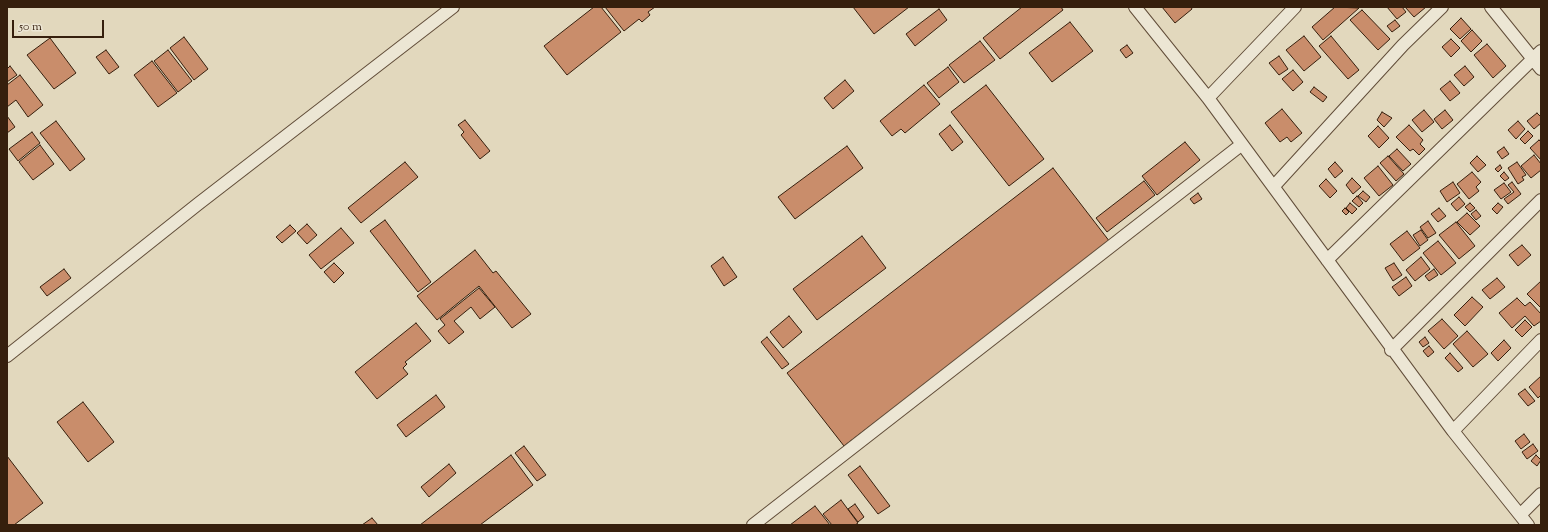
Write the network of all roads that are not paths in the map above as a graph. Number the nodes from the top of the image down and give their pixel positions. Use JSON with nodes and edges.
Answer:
{"nodes":[{"id":1,"x":453,"y":7,"type":"edge"},
{"id":2,"x":1135,"y":7,"type":"edge"},
{"id":3,"x":1295,"y":7,"type":"edge"},
{"id":4,"x":1442,"y":7,"type":"edge"},
{"id":5,"x":1491,"y":7,"type":"edge"},
{"id":6,"x":1537,"y":55,"type":"edge"},
{"id":7,"x":1541,"y":69,"type":"edge"},
{"id":8,"x":1208,"y":98,"type":"junction"},
{"id":9,"x":1241,"y":145,"type":"junction"},
{"id":10,"x":1274,"y":186,"type":"junction"},
{"id":11,"x":1541,"y":200,"type":"edge"},
{"id":12,"x":1327,"y":260,"type":"junction"},
{"id":13,"x":1541,"y":340,"type":"edge"},
{"id":14,"x":1392,"y":350,"type":"junction"},
{"id":15,"x":7,"y":356,"type":"edge"},
{"id":16,"x":1453,"y":431,"type":"junction"},
{"id":17,"x":1541,"y":494,"type":"edge"},
{"id":18,"x":1521,"y":514,"type":"junction"},
{"id":19,"x":752,"y":525,"type":"edge"},
{"id":20,"x":1528,"y":525,"type":"edge"}],
"edges":[{"from":1,"to":15,"type":"street"},
{"from":2,"to":8,"type":"street"},
{"from":3,"to":8,"type":"street"},
{"from":4,"to":10,"type":"street"},
{"from":5,"to":6,"type":"street"},
{"from":6,"to":7,"type":"street"},
{"from":6,"to":12,"type":"street"},
{"from":8,"to":9,"type":"street"},
{"from":9,"to":10,"type":"street"},
{"from":9,"to":19,"type":"street"},
{"from":10,"to":12,"type":"street"},
{"from":11,"to":14,"type":"street"},
{"from":12,"to":14,"type":"street"},
{"from":13,"to":16,"type":"street"},
{"from":14,"to":16,"type":"street"},
{"from":16,"to":18,"type":"street"},
{"from":17,"to":18,"type":"street"},
{"from":18,"to":20,"type":"street"}]}
